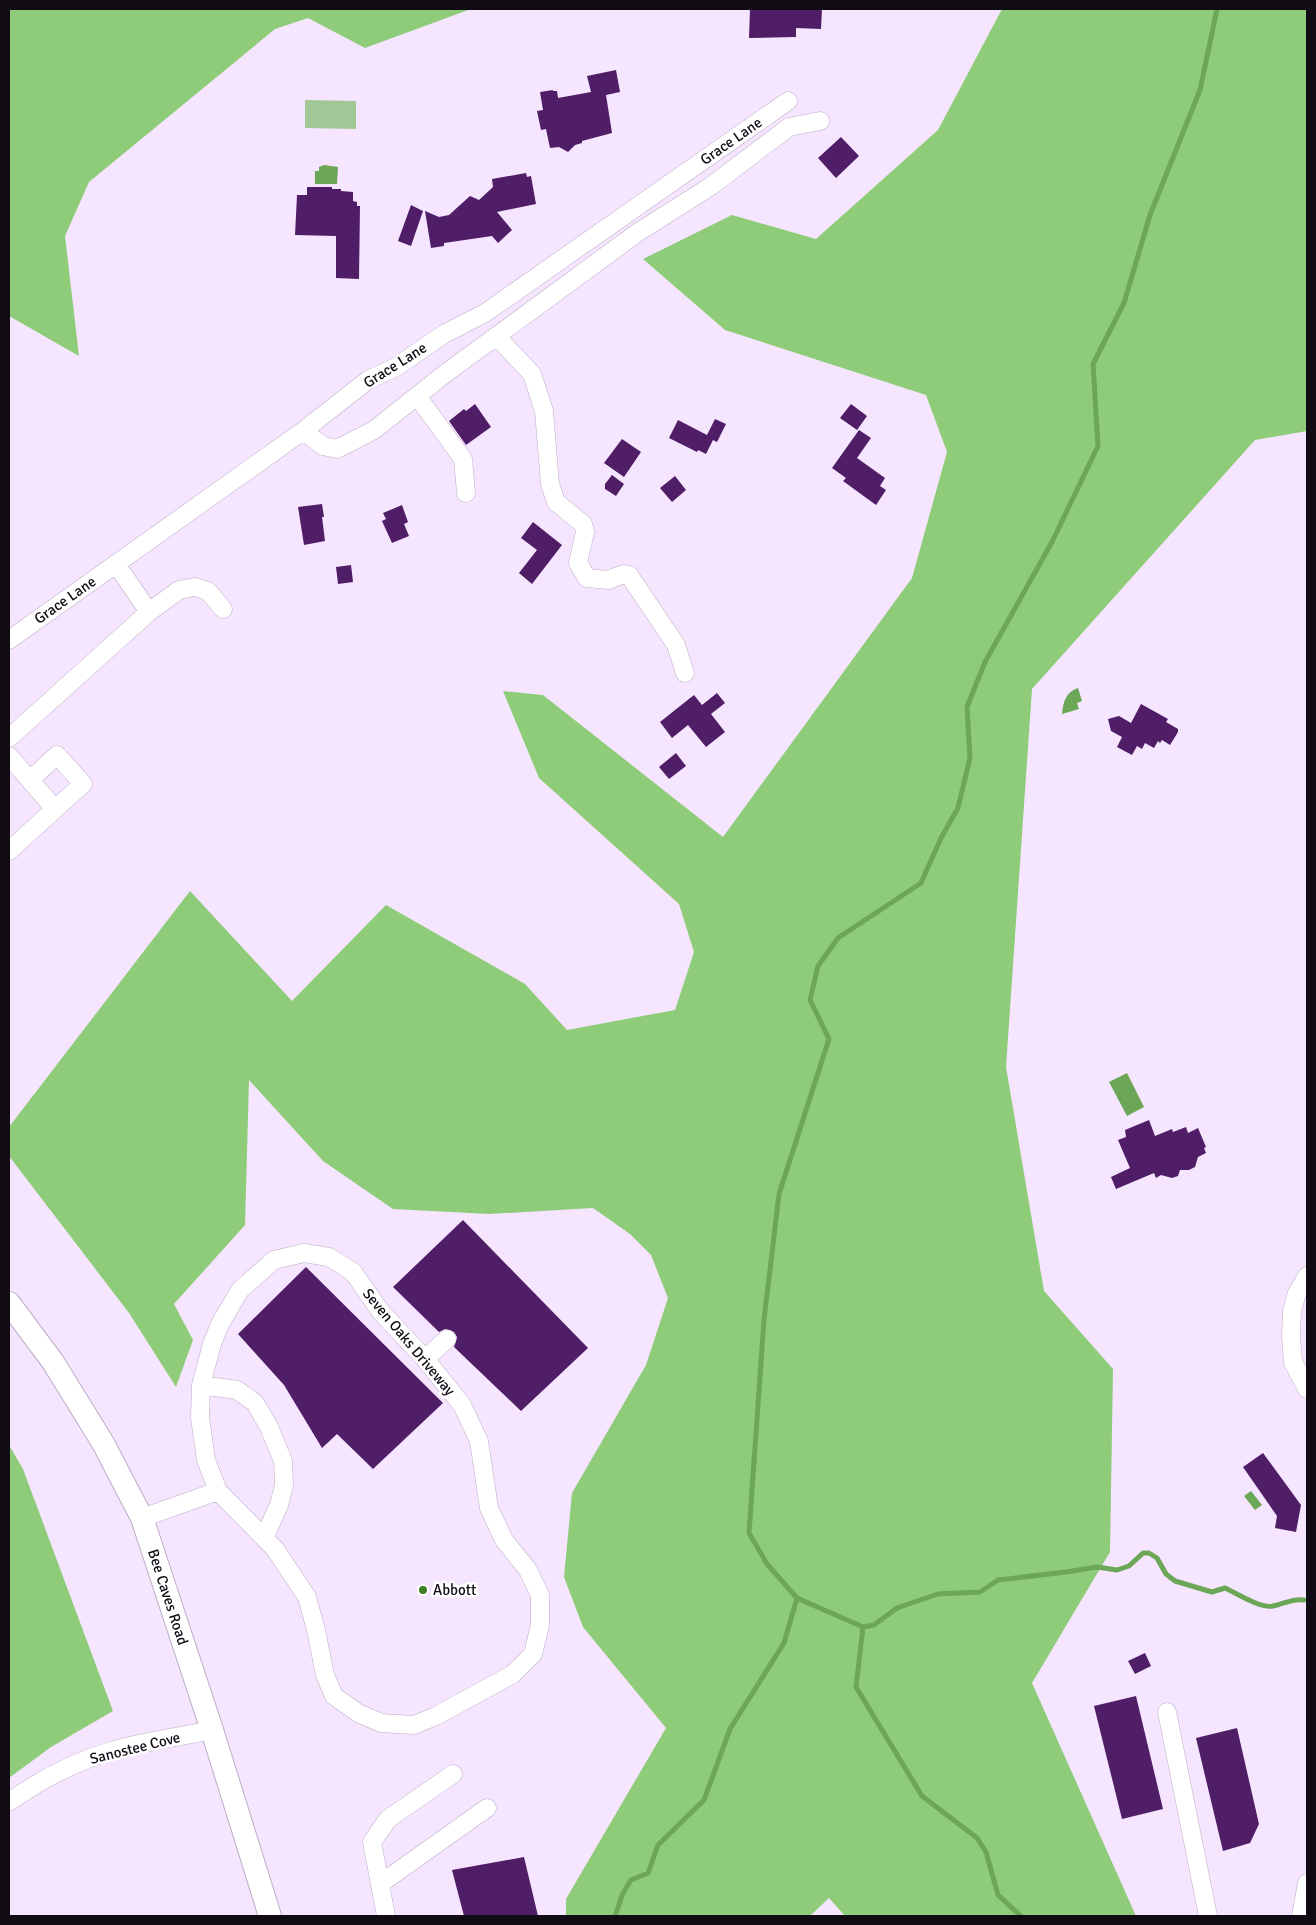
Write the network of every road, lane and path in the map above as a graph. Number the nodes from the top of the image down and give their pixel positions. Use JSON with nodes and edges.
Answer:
{"nodes":[{"id":1,"x":788,"y":101,"type":"dead end"},
{"id":2,"x":820,"y":121,"type":"dead end"},
{"id":3,"x":497,"y":336,"type":"junction"},
{"id":4,"x":417,"y":396,"type":"junction"},
{"id":5,"x":303,"y":431,"type":"junction"},
{"id":6,"x":466,"y":493,"type":"dead end"},
{"id":7,"x":116,"y":564,"type":"junction"},
{"id":8,"x":223,"y":609,"type":"dead end"},
{"id":9,"x":149,"y":612,"type":"junction"},
{"id":10,"x":9,"y":640,"type":"edge"},
{"id":11,"x":685,"y":673,"type":"dead end"},
{"id":12,"x":9,"y":738,"type":"edge"},
{"id":13,"x":9,"y":756,"type":"edge"},
{"id":14,"x":30,"y":780,"type":"junction"},
{"id":15,"x":55,"y":809,"type":"junction"},
{"id":16,"x":9,"y":851,"type":"edge"},
{"id":17,"x":1307,"y":1276,"type":"edge"},
{"id":18,"x":9,"y":1303,"type":"edge"},
{"id":19,"x":447,"y":1339,"type":"dead end"},
{"id":20,"x":426,"y":1359,"type":"junction"},
{"id":21,"x":201,"y":1385,"type":"junction"},
{"id":22,"x":1307,"y":1390,"type":"edge"},
{"id":23,"x":218,"y":1491,"type":"junction"},
{"id":24,"x":142,"y":1518,"type":"junction"},
{"id":25,"x":264,"y":1538,"type":"junction"},
{"id":26,"x":1167,"y":1712,"type":"dead end"},
{"id":27,"x":212,"y":1730,"type":"junction"},
{"id":28,"x":453,"y":1774,"type":"dead end"},
{"id":29,"x":9,"y":1802,"type":"edge"},
{"id":30,"x":487,"y":1808,"type":"dead end"},
{"id":31,"x":380,"y":1884,"type":"junction"},
{"id":32,"x":1307,"y":1884,"type":"edge"},
{"id":33,"x":270,"y":1916,"type":"edge"},
{"id":34,"x":386,"y":1916,"type":"edge"},
{"id":35,"x":1208,"y":1916,"type":"edge"},
{"id":36,"x":1301,"y":1916,"type":"edge"}],
"edges":[{"from":1,"to":5,"type":"street","name":"Grace Lane"},
{"from":2,"to":3,"type":"street"},
{"from":3,"to":4,"type":"street"},
{"from":3,"to":11,"type":"street"},
{"from":4,"to":5,"type":"street"},
{"from":4,"to":6,"type":"street"},
{"from":5,"to":7,"type":"street","name":"Grace Lane"},
{"from":7,"to":9,"type":"street"},
{"from":7,"to":10,"type":"street","name":"Grace Lane"},
{"from":8,"to":9,"type":"street"},
{"from":9,"to":12,"type":"street"},
{"from":13,"to":14,"type":"street"},
{"from":14,"to":15,"type":"street"},
{"from":14,"to":15,"type":"street"},
{"from":15,"to":16,"type":"street"},
{"from":17,"to":22,"type":"street"},
{"from":18,"to":24,"type":"main road","name":"Bee Caves Road"},
{"from":19,"to":20,"type":"street"},
{"from":20,"to":21,"type":"street","name":"Seven Oaks Driveway"},
{"from":20,"to":25,"type":"street","name":"Seven Oaks Driveway"},
{"from":21,"to":23,"type":"street","name":"Seven Oaks Driveway"},
{"from":21,"to":25,"type":"street"},
{"from":23,"to":24,"type":"street"},
{"from":23,"to":25,"type":"street","name":"Seven Oaks Driveway"},
{"from":24,"to":27,"type":"main road","name":"Bee Caves Road"},
{"from":26,"to":35,"type":"street"},
{"from":27,"to":29,"type":"street","name":"Sanostee Cove"},
{"from":27,"to":33,"type":"main road","name":"Bee Caves Road"},
{"from":28,"to":31,"type":"street"},
{"from":30,"to":31,"type":"street"},
{"from":31,"to":34,"type":"street"},
{"from":32,"to":36,"type":"street"}]}
